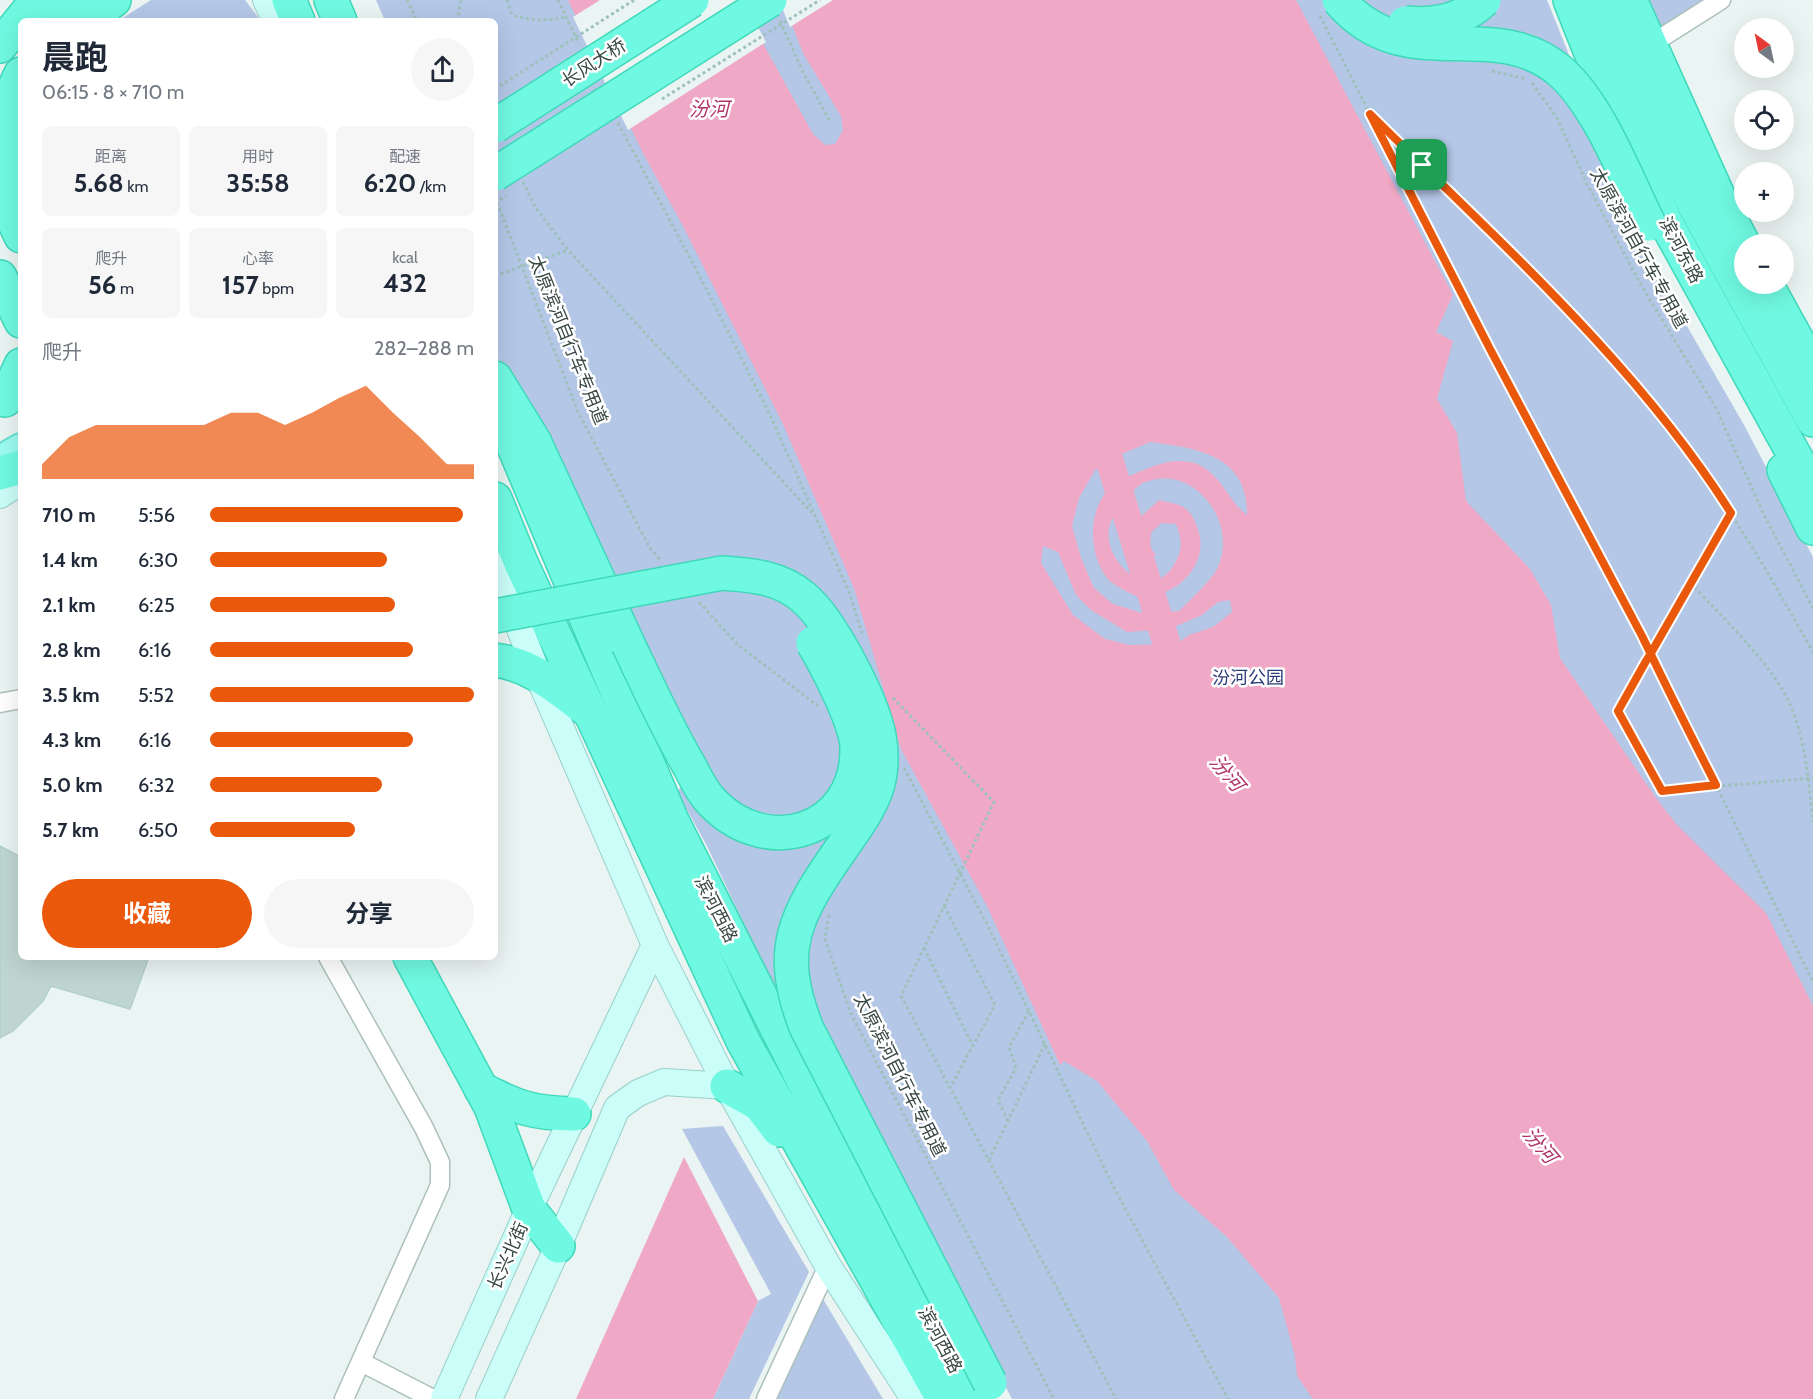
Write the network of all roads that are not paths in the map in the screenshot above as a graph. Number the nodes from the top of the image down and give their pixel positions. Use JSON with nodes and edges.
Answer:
{"nodes":[{"id":1,"x":37,"y":0,"type":"edge"},
{"id":2,"x":70,"y":0,"type":"edge"},
{"id":3,"x":86,"y":0,"type":"edge"},
{"id":4,"x":114,"y":0,"type":"edge"},
{"id":5,"x":266,"y":0,"type":"edge"},
{"id":6,"x":289,"y":0,"type":"edge"},
{"id":7,"x":306,"y":0,"type":"edge"},
{"id":8,"x":331,"y":0,"type":"edge"},
{"id":9,"x":353,"y":0,"type":"edge"},
{"id":10,"x":692,"y":0,"type":"edge"},
{"id":11,"x":1362,"y":0,"type":"edge"},
{"id":12,"x":1484,"y":0,"type":"edge"},
{"id":13,"x":1570,"y":0,"type":"edge"},
{"id":14,"x":1602,"y":0,"type":"edge"},
{"id":15,"x":1630,"y":0,"type":"edge"},
{"id":16,"x":1721,"y":0,"type":"edge"},
{"id":17,"x":1327,"y":4,"type":"edge"},
{"id":18,"x":772,"y":5,"type":"edge"},
{"id":19,"x":23,"y":18,"type":"edge"},
{"id":20,"x":49,"y":18,"type":"edge"},
{"id":21,"x":65,"y":18,"type":"edge"},
{"id":22,"x":90,"y":18,"type":"edge"},
{"id":23,"x":275,"y":18,"type":"edge"},
{"id":24,"x":297,"y":18,"type":"edge"},
{"id":25,"x":313,"y":18,"type":"edge"},
{"id":26,"x":339,"y":18,"type":"edge"},
{"id":27,"x":356,"y":18,"type":"edge"},
{"id":28,"x":18,"y":24,"type":"edge"},
{"id":29,"x":1650,"y":45,"type":"junction"},
{"id":30,"x":0,"y":46,"type":"edge"},
{"id":31,"x":18,"y":59,"type":"edge"},
{"id":32,"x":18,"y":80,"type":"edge"},
{"id":33,"x":0,"y":99,"type":"edge"},
{"id":34,"x":498,"y":124,"type":"edge"},
{"id":35,"x":507,"y":175,"type":"edge"},
{"id":36,"x":0,"y":214,"type":"edge"},
{"id":37,"x":18,"y":229,"type":"edge"},
{"id":38,"x":1730,"y":243,"type":"edge"},
{"id":39,"x":18,"y":257,"type":"edge"},
{"id":40,"x":0,"y":277,"type":"edge"},
{"id":41,"x":1772,"y":294,"type":"edge"},
{"id":42,"x":18,"y":315,"type":"edge"},
{"id":43,"x":18,"y":365,"type":"edge"},
{"id":44,"x":1813,"y":369,"type":"edge"},
{"id":45,"x":18,"y":371,"type":"edge"},
{"id":46,"x":498,"y":383,"type":"edge"},
{"id":47,"x":8,"y":392,"type":"edge"},
{"id":48,"x":498,"y":409,"type":"edge"},
{"id":49,"x":1813,"y":420,"type":"edge"},
{"id":50,"x":18,"y":450,"type":"edge"},
{"id":51,"x":0,"y":460,"type":"edge"},
{"id":52,"x":18,"y":467,"type":"edge"},
{"id":53,"x":0,"y":473,"type":"edge"},
{"id":54,"x":18,"y":483,"type":"edge"},
{"id":55,"x":1813,"y":489,"type":"edge"},
{"id":56,"x":0,"y":495,"type":"edge"},
{"id":57,"x":498,"y":506,"type":"edge"},
{"id":58,"x":1813,"y":528,"type":"edge"},
{"id":59,"x":498,"y":573,"type":"edge"},
{"id":60,"x":613,"y":612,"type":"edge"},
{"id":61,"x":613,"y":612,"type":"edge"},
{"id":62,"x":613,"y":612,"type":"edge"},
{"id":63,"x":613,"y":612,"type":"edge"},
{"id":64,"x":498,"y":615,"type":"edge"},
{"id":65,"x":498,"y":632,"type":"edge"},
{"id":66,"x":498,"y":660,"type":"edge"},
{"id":67,"x":537,"y":673,"type":"junction"},
{"id":68,"x":18,"y":700,"type":"edge"},
{"id":69,"x":0,"y":703,"type":"edge"},
{"id":70,"x":589,"y":711,"type":"junction"},
{"id":71,"x":655,"y":945,"type":"junction"},
{"id":72,"x":330,"y":960,"type":"edge"},
{"id":73,"x":412,"y":960,"type":"edge"},
{"id":74,"x":727,"y":1086,"type":"junction"},
{"id":75,"x":482,"y":1089,"type":"junction"},
{"id":76,"x":574,"y":1114,"type":"junction"},
{"id":77,"x":833,"y":1201,"type":"junction"},
{"id":78,"x":529,"y":1209,"type":"junction"},
{"id":79,"x":558,"y":1246,"type":"junction"},
{"id":80,"x":925,"y":1257,"type":"junction"},
{"id":81,"x":828,"y":1266,"type":"junction"},
{"id":82,"x":942,"y":1343,"type":"junction"},
{"id":83,"x":361,"y":1362,"type":"junction"},
{"id":84,"x":987,"y":1394,"type":"edge"},
{"id":85,"x":920,"y":1398,"type":"edge"},
{"id":86,"x":344,"y":1399,"type":"edge"},
{"id":87,"x":433,"y":1399,"type":"edge"},
{"id":88,"x":444,"y":1399,"type":"edge"},
{"id":89,"x":489,"y":1399,"type":"edge"},
{"id":90,"x":766,"y":1399,"type":"edge"}],
"edges":[{"from":1,"to":19,"type":"highway"},
{"from":2,"to":20,"type":"highway"},
{"from":3,"to":21,"type":"highway"},
{"from":4,"to":22,"type":"highway"},
{"from":5,"to":23,"type":"street"},
{"from":6,"to":24,"type":"highway"},
{"from":7,"to":25,"type":"highway"},
{"from":8,"to":26,"type":"highway"},
{"from":9,"to":27,"type":"highway"},
{"from":10,"to":34,"type":"highway","name":"长风大桥","bridge":true},
{"from":11,"to":12,"type":"highway","bridge":true},
{"from":13,"to":55,"type":"highway","name":"滨河东路"},
{"from":14,"to":38,"type":"highway","name":"滨河东路"},
{"from":15,"to":29,"type":"highway"},
{"from":16,"to":29,"type":"street"},
{"from":17,"to":58,"type":"highway","bridge":true},
{"from":18,"to":35,"type":"highway","bridge":true},
{"from":28,"to":30,"type":"highway"},
{"from":29,"to":38,"type":"highway"},
{"from":31,"to":33,"type":"highway"},
{"from":32,"to":37,"type":"highway"},
{"from":36,"to":39,"type":"highway"},
{"from":38,"to":49,"type":"highway","name":"滨河东路"},
{"from":40,"to":42,"type":"highway"},
{"from":41,"to":44,"type":"highway"},
{"from":43,"to":47,"type":"street"},
{"from":45,"to":47,"type":"highway"},
{"from":46,"to":60,"type":"highway","bridge":true},
{"from":48,"to":82,"type":"highway","name":"滨河西路"},
{"from":50,"to":51,"type":"main road"},
{"from":52,"to":53,"type":"highway"},
{"from":54,"to":56,"type":"street"},
{"from":57,"to":70,"type":"highway","name":"滨河西路"},
{"from":59,"to":67,"type":"street"},
{"from":61,"to":62,"type":"highway","bridge":true},
{"from":63,"to":65,"type":"highway","bridge":true},
{"from":64,"to":80,"type":"highway","bridge":true},
{"from":66,"to":67,"type":"highway"},
{"from":67,"to":70,"type":"highway"},
{"from":67,"to":71,"type":"street"},
{"from":68,"to":69,"type":"street"},
{"from":70,"to":77,"type":"highway","name":"滨河西路"},
{"from":71,"to":74,"type":"street"},
{"from":71,"to":76,"type":"street","name":"长兴北街"},
{"from":72,"to":83,"type":"street"},
{"from":73,"to":75,"type":"highway"},
{"from":74,"to":77,"type":"highway"},
{"from":74,"to":79,"type":"street"},
{"from":74,"to":81,"type":"street"},
{"from":75,"to":76,"type":"highway"},
{"from":75,"to":78,"type":"highway"},
{"from":76,"to":78,"type":"street","name":"长兴北街"},
{"from":77,"to":85,"type":"highway","name":"滨河西路"},
{"from":78,"to":79,"type":"highway"},
{"from":78,"to":88,"type":"street","name":"长兴北街"},
{"from":79,"to":89,"type":"street"},
{"from":80,"to":82,"type":"highway"},
{"from":80,"to":84,"type":"highway","bridge":true},
{"from":81,"to":85,"type":"street"},
{"from":81,"to":90,"type":"street"},
{"from":82,"to":84,"type":"highway","name":"滨河西路"},
{"from":83,"to":86,"type":"street"},
{"from":83,"to":87,"type":"street"}]}
